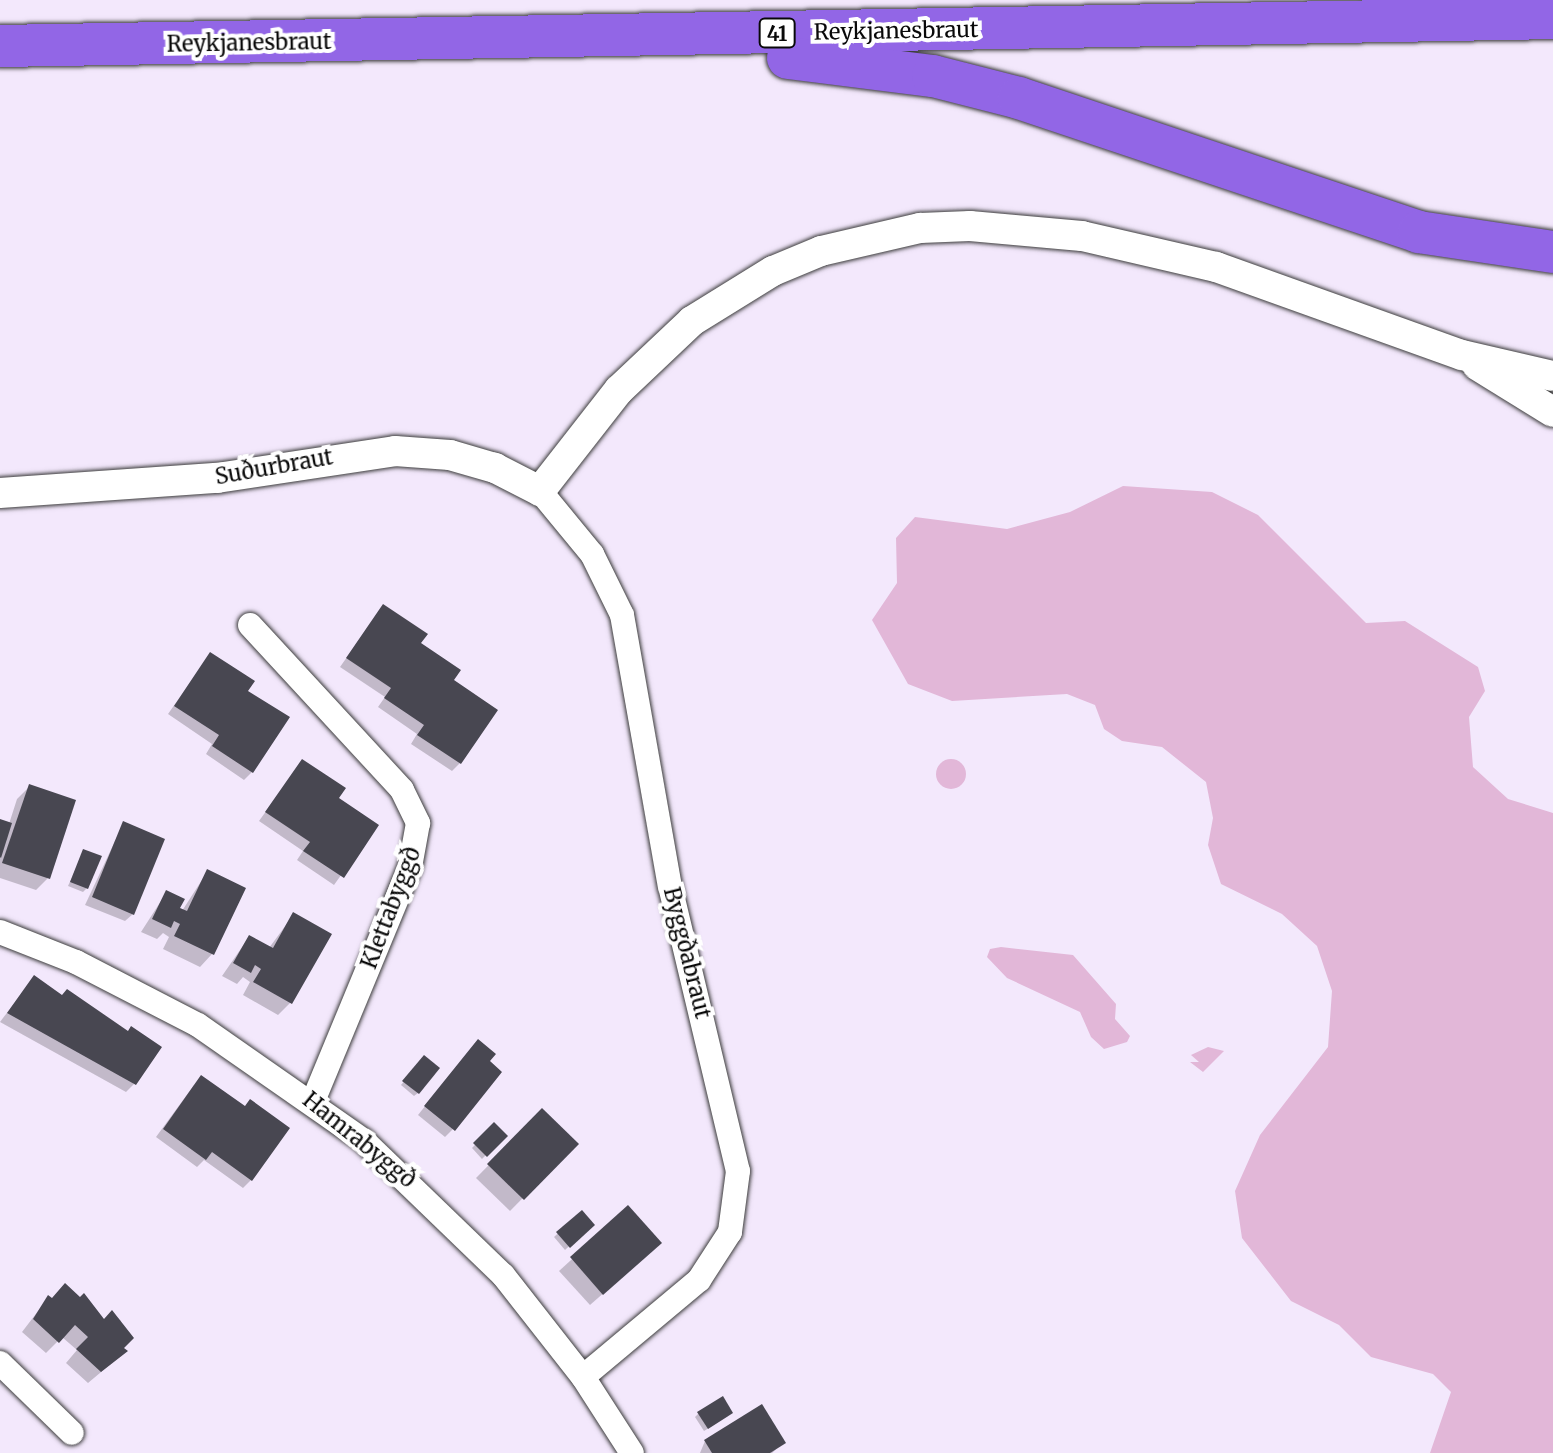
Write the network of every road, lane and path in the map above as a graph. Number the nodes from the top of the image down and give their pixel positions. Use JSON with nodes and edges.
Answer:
{"nodes":[{"id":1,"x":1553,"y":18,"type":"edge"},
{"id":2,"x":152,"y":45,"type":"junction"},
{"id":3,"x":0,"y":46,"type":"edge"},
{"id":4,"x":1553,"y":252,"type":"edge"},
{"id":5,"x":1462,"y":355,"type":"junction"},
{"id":6,"x":1553,"y":376,"type":"edge"},
{"id":7,"x":1553,"y":412,"type":"edge"},
{"id":8,"x":540,"y":491,"type":"junction"},
{"id":9,"x":0,"y":493,"type":"edge"},
{"id":10,"x":250,"y":625,"type":"dead end"},
{"id":11,"x":0,"y":932,"type":"edge"},
{"id":12,"x":313,"y":1101,"type":"junction"},
{"id":13,"x":0,"y":1363,"type":"edge"},
{"id":14,"x":583,"y":1377,"type":"junction"},
{"id":15,"x":72,"y":1433,"type":"dead end"},
{"id":16,"x":632,"y":1453,"type":"edge"}],
"edges":[{"from":1,"to":2,"type":"highway","name":"Reykjanesbraut","number":"41"},
{"from":2,"to":3,"type":"highway","name":"Reykjanesbraut","number":"41"},
{"from":2,"to":4,"type":"highway"},
{"from":5,"to":6,"type":"street"},
{"from":5,"to":7,"type":"street"},
{"from":5,"to":8,"type":"street"},
{"from":8,"to":9,"type":"street","name":"Suðurbraut"},
{"from":8,"to":14,"type":"street","name":"Byggðabraut"},
{"from":10,"to":12,"type":"street","name":"Klettabyggð"},
{"from":11,"to":12,"type":"street","name":"Hamrabyggð"},
{"from":12,"to":14,"type":"street","name":"Hamrabyggð"},
{"from":13,"to":15,"type":"street"},
{"from":14,"to":16,"type":"street","name":"Hamrabyggð"}]}
